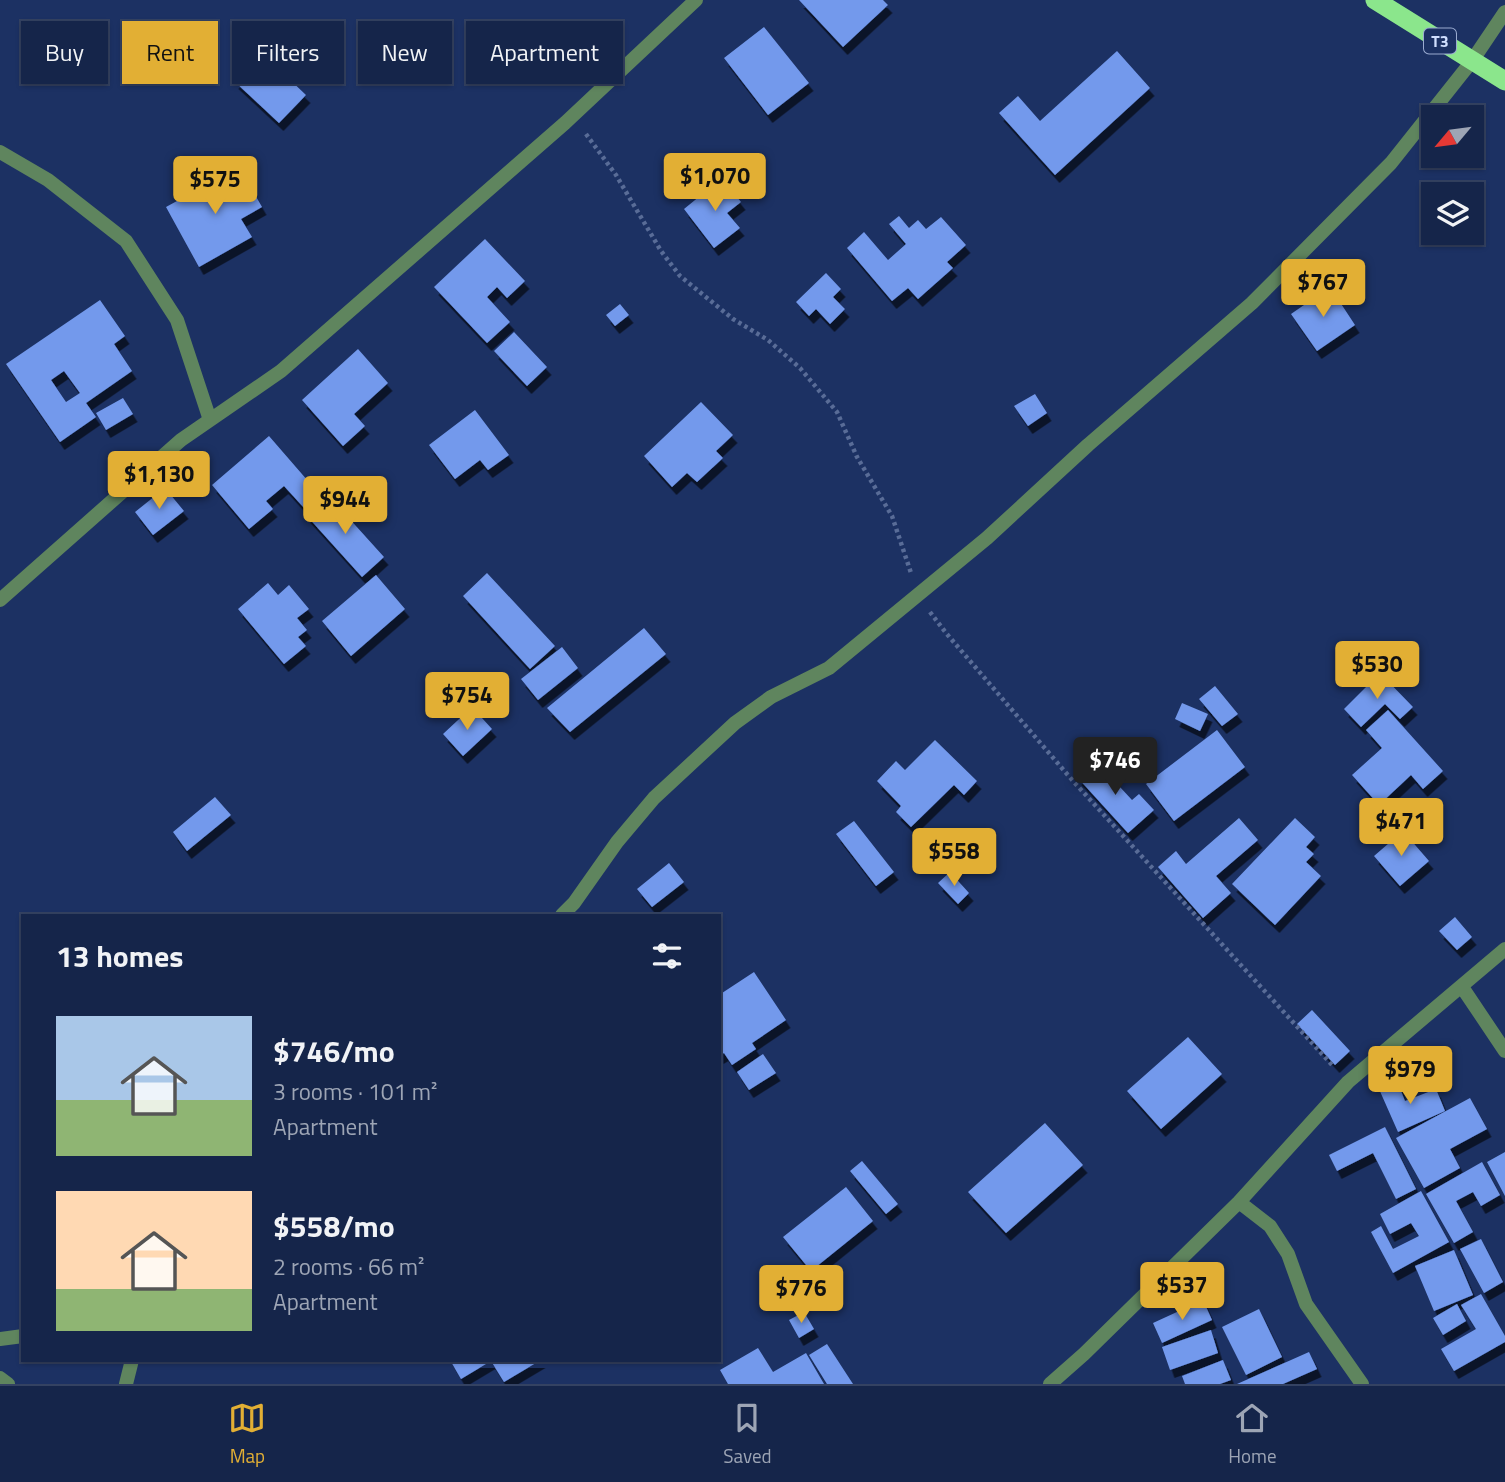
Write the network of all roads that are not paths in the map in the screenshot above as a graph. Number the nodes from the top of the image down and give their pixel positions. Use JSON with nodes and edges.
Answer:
{"nodes":[{"id":1,"x":696,"y":0,"type":"edge"},
{"id":2,"x":1375,"y":0,"type":"edge"},
{"id":3,"x":1505,"y":12,"type":"edge"},
{"id":4,"x":1472,"y":61,"type":"junction"},
{"id":5,"x":1505,"y":81,"type":"edge"},
{"id":6,"x":0,"y":152,"type":"edge"},
{"id":7,"x":209,"y":420,"type":"junction"},
{"id":8,"x":0,"y":600,"type":"edge"},
{"id":9,"x":563,"y":914,"type":"edge"},
{"id":10,"x":1505,"y":949,"type":"edge"},
{"id":11,"x":1462,"y":987,"type":"junction"},
{"id":12,"x":1505,"y":1051,"type":"edge"},
{"id":13,"x":1239,"y":1202,"type":"junction"},
{"id":14,"x":21,"y":1336,"type":"edge"},
{"id":15,"x":0,"y":1339,"type":"edge"},
{"id":16,"x":132,"y":1362,"type":"edge"},
{"id":17,"x":0,"y":1378,"type":"edge"},
{"id":18,"x":8,"y":1384,"type":"edge"},
{"id":19,"x":126,"y":1384,"type":"edge"},
{"id":20,"x":1050,"y":1384,"type":"edge"},
{"id":21,"x":1362,"y":1384,"type":"edge"}],
"edges":[{"from":1,"to":7,"type":"street"},
{"from":2,"to":4,"type":"highway","number":"T3"},
{"from":3,"to":4,"type":"street"},
{"from":4,"to":5,"type":"highway","number":"T3"},
{"from":4,"to":9,"type":"street"},
{"from":6,"to":7,"type":"street"},
{"from":7,"to":8,"type":"street"},
{"from":10,"to":11,"type":"street"},
{"from":11,"to":12,"type":"street"},
{"from":11,"to":13,"type":"street"},
{"from":13,"to":20,"type":"street"},
{"from":13,"to":21,"type":"street"},
{"from":14,"to":15,"type":"street"},
{"from":16,"to":19,"type":"street"},
{"from":17,"to":18,"type":"street"}]}
